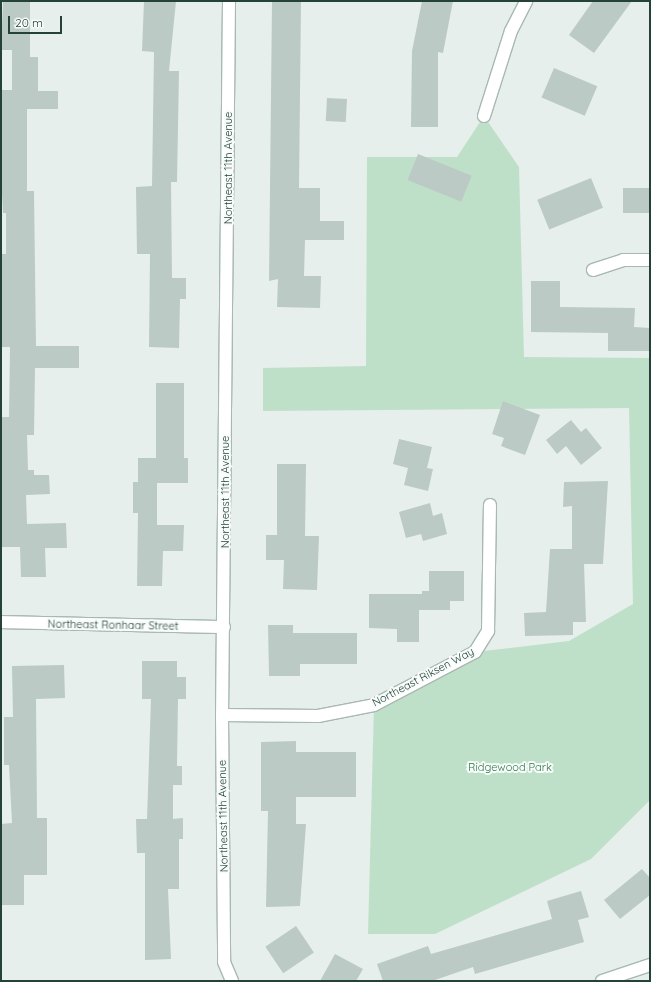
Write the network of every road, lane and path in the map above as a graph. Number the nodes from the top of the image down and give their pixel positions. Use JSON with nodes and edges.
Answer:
{"nodes":[{"id":1,"x":229,"y":1,"type":"edge"},
{"id":2,"x":526,"y":1,"type":"edge"},
{"id":3,"x":484,"y":116,"type":"dead end"},
{"id":4,"x":650,"y":260,"type":"edge"},
{"id":5,"x":593,"y":270,"type":"dead end"},
{"id":6,"x":490,"y":504,"type":"dead end"},
{"id":7,"x":1,"y":622,"type":"edge"},
{"id":8,"x":224,"y":627,"type":"junction"},
{"id":9,"x":222,"y":715,"type":"junction"},
{"id":10,"x":650,"y":965,"type":"edge"},
{"id":11,"x":232,"y":981,"type":"edge"},
{"id":12,"x":602,"y":981,"type":"edge"}],
"edges":[{"from":1,"to":8,"type":"street","name":"Northeast 11th Avenue"},
{"from":2,"to":3,"type":"street"},
{"from":4,"to":5,"type":"street"},
{"from":6,"to":9,"type":"street","name":"Northeast Riksen Way"},
{"from":7,"to":8,"type":"street","name":"Northeast Ronhaar Street"},
{"from":8,"to":9,"type":"street","name":"Northeast 11th Avenue"},
{"from":9,"to":11,"type":"street","name":"Northeast 11th Avenue"},
{"from":10,"to":12,"type":"street"}]}
